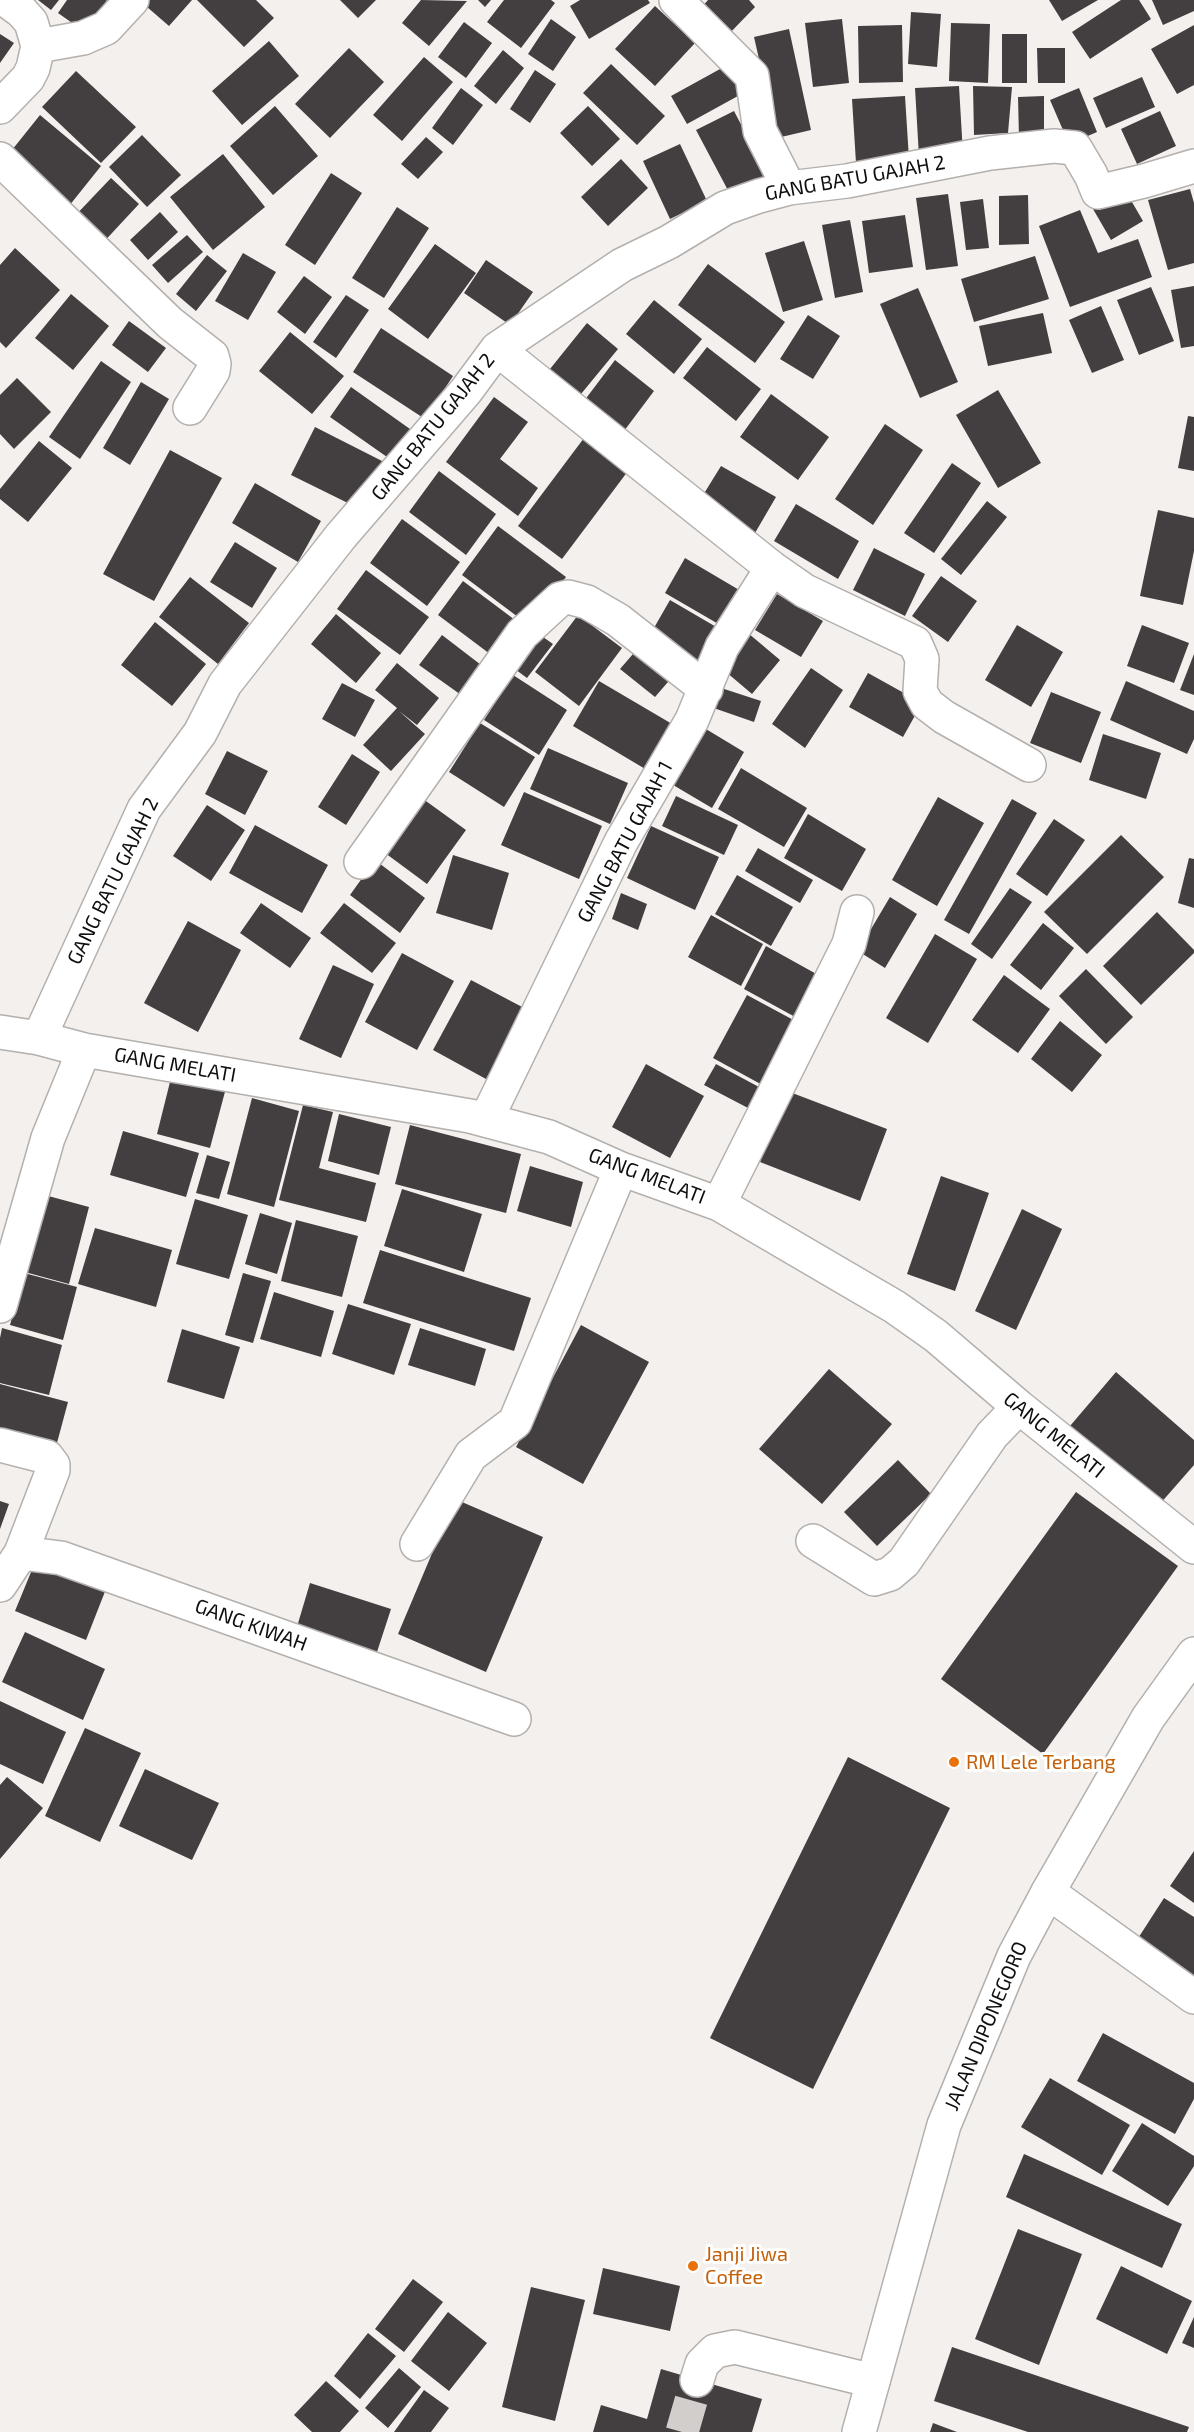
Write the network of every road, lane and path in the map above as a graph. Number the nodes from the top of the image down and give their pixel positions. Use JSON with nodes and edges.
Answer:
{"nodes":[{"id":1,"x":6,"y":0,"type":"edge"},
{"id":2,"x":132,"y":0,"type":"edge"},
{"id":3,"x":676,"y":0,"type":"edge"},
{"id":4,"x":38,"y":46,"type":"junction"},
{"id":5,"x":0,"y":107,"type":"edge"},
{"id":6,"x":0,"y":159,"type":"edge"},
{"id":7,"x":1194,"y":166,"type":"edge"},
{"id":8,"x":789,"y":188,"type":"junction"},
{"id":9,"x":497,"y":349,"type":"junction"},
{"id":10,"x":190,"y":408,"type":"dead end"},
{"id":11,"x":772,"y":568,"type":"junction"},
{"id":12,"x":706,"y":689,"type":"junction"},
{"id":13,"x":1029,"y":765,"type":"dead end"},
{"id":14,"x":361,"y":862,"type":"dead end"},
{"id":15,"x":857,"y":912,"type":"dead end"},
{"id":16,"x":0,"y":1032,"type":"edge"},
{"id":17,"x":39,"y":1038,"type":"junction"},
{"id":18,"x":84,"y":1050,"type":"junction"},
{"id":19,"x":486,"y":1120,"type":"junction"},
{"id":20,"x":621,"y":1169,"type":"junction"},
{"id":21,"x":719,"y":1204,"type":"junction"},
{"id":22,"x":0,"y":1306,"type":"edge"},
{"id":23,"x":1019,"y":1407,"type":"junction"},
{"id":24,"x":0,"y":1445,"type":"edge"},
{"id":25,"x":813,"y":1541,"type":"dead end"},
{"id":26,"x":417,"y":1544,"type":"dead end"},
{"id":27,"x":1194,"y":1546,"type":"edge"},
{"id":28,"x":21,"y":1553,"type":"junction"},
{"id":29,"x":0,"y":1585,"type":"edge"},
{"id":30,"x":1194,"y":1654,"type":"edge"},
{"id":31,"x":514,"y":1719,"type":"dead end"},
{"id":32,"x":1048,"y":1892,"type":"junction"},
{"id":33,"x":1194,"y":1997,"type":"edge"},
{"id":34,"x":697,"y":2380,"type":"tunnel mouth"},
{"id":35,"x":873,"y":2381,"type":"junction"},
{"id":36,"x":859,"y":2432,"type":"edge"}],
"edges":[{"from":1,"to":4,"type":"street"},
{"from":2,"to":4,"type":"street"},
{"from":3,"to":8,"type":"street"},
{"from":4,"to":5,"type":"street"},
{"from":6,"to":10,"type":"street"},
{"from":7,"to":8,"type":"street","name":"GANG BATU GAJAH 2"},
{"from":8,"to":9,"type":"street","name":"GANG BATU GAJAH 2"},
{"from":9,"to":11,"type":"street"},
{"from":9,"to":17,"type":"street","name":"GANG BATU GAJAH 2"},
{"from":11,"to":12,"type":"street","name":"GANG BATU GAJAH 1"},
{"from":11,"to":13,"type":"street"},
{"from":12,"to":14,"type":"street"},
{"from":12,"to":19,"type":"street","name":"GANG BATU GAJAH 1"},
{"from":15,"to":21,"type":"street"},
{"from":16,"to":17,"type":"street","name":"GANG MELATI"},
{"from":17,"to":18,"type":"street","name":"GANG MELATI"},
{"from":18,"to":19,"type":"street","name":"GANG MELATI"},
{"from":18,"to":22,"type":"street"},
{"from":19,"to":20,"type":"street","name":"GANG MELATI"},
{"from":20,"to":21,"type":"street","name":"GANG MELATI"},
{"from":20,"to":26,"type":"street"},
{"from":21,"to":23,"type":"street","name":"GANG MELATI"},
{"from":23,"to":25,"type":"street"},
{"from":23,"to":27,"type":"street","name":"GANG MELATI"},
{"from":24,"to":28,"type":"street"},
{"from":28,"to":29,"type":"street"},
{"from":28,"to":31,"type":"street","name":"GANG KIWAH"},
{"from":30,"to":32,"type":"street","name":"JALAN DIPONEGORO"},
{"from":32,"to":33,"type":"street"},
{"from":32,"to":35,"type":"street","name":"JALAN DIPONEGORO"},
{"from":34,"to":35,"type":"street"},
{"from":35,"to":36,"type":"street","name":"JALAN DIPONEGORO"}]}
